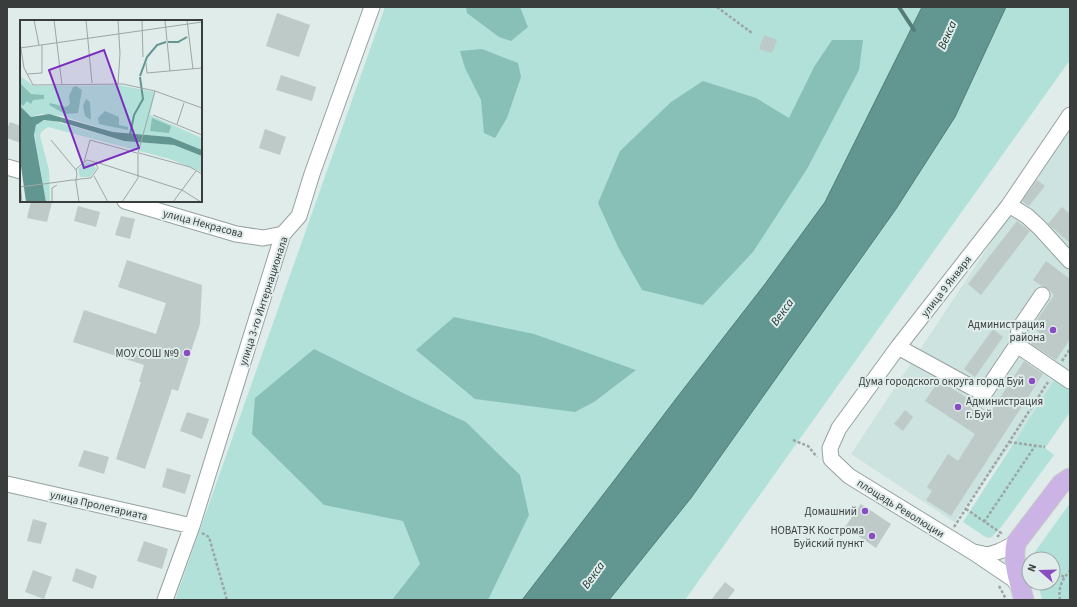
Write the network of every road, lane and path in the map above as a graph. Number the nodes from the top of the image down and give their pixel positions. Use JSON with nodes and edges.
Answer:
{"nodes":[{"id":1,"x":372,"y":7,"type":"edge"},
{"id":2,"x":717,"y":7,"type":"edge"},
{"id":3,"x":752,"y":33,"type":"dead end"},
{"id":4,"x":1070,"y":115,"type":"edge"},
{"id":5,"x":7,"y":167,"type":"edge"},
{"id":6,"x":20,"y":171,"type":"edge"},
{"id":7,"x":128,"y":202,"type":"edge"},
{"id":8,"x":1009,"y":205,"type":"junction"},
{"id":9,"x":283,"y":234,"type":"junction"},
{"id":10,"x":1070,"y":261,"type":"edge"},
{"id":11,"x":1042,"y":295,"type":"dead end"},
{"id":12,"x":1017,"y":345,"type":"junction"},
{"id":13,"x":898,"y":347,"type":"junction"},
{"id":14,"x":1070,"y":349,"type":"edge"},
{"id":15,"x":1055,"y":371,"type":"junction"},
{"id":16,"x":1070,"y":381,"type":"edge"},
{"id":17,"x":1009,"y":442,"type":"junction"},
{"id":18,"x":1036,"y":446,"type":"junction"},
{"id":19,"x":1045,"y":447,"type":"dead end"},
{"id":20,"x":831,"y":459,"type":"joint"},
{"id":21,"x":1067,"y":477,"type":"edge"},
{"id":22,"x":7,"y":484,"type":"edge"},
{"id":23,"x":966,"y":509,"type":"junction"},
{"id":24,"x":984,"y":522,"type":"junction"},
{"id":25,"x":192,"y":526,"type":"junction"},
{"id":26,"x":954,"y":527,"type":"dead end"},
{"id":27,"x":1001,"y":533,"type":"dead end"},
{"id":28,"x":1016,"y":544,"type":"junction"},
{"id":29,"x":973,"y":552,"type":"junction"},
{"id":30,"x":1070,"y":571,"type":"edge"},
{"id":31,"x":1061,"y":575,"type":"edge"},
{"id":32,"x":1064,"y":577,"type":"junction"},
{"id":33,"x":1023,"y":595,"type":"edge"},
{"id":34,"x":165,"y":600,"type":"edge"},
{"id":35,"x":227,"y":600,"type":"edge"},
{"id":36,"x":1060,"y":600,"type":"edge"}],
"edges":[{"from":1,"to":9,"type":"street","name":"улица 3-го Интернационала"},
{"from":2,"to":3,"type":"path"},
{"from":4,"to":8,"type":"street","name":"улица 9 Января"},
{"from":5,"to":6,"type":"street"},
{"from":7,"to":9,"type":"street","name":"улица Некрасова"},
{"from":8,"to":10,"type":"street"},
{"from":8,"to":13,"type":"street","name":"улица 9 Января"},
{"from":9,"to":25,"type":"street","name":"улица 3-го Интернационала"},
{"from":11,"to":12,"type":"street"},
{"from":12,"to":13,"type":"street"},
{"from":12,"to":15,"type":"street"},
{"from":13,"to":20,"type":"street","name":"улица 9 Января"},
{"from":14,"to":15,"type":"path"},
{"from":15,"to":16,"type":"street"},
{"from":15,"to":17,"type":"path"},
{"from":17,"to":18,"type":"path"},
{"from":17,"to":23,"type":"path"},
{"from":18,"to":19,"type":"path"},
{"from":18,"to":24,"type":"path"},
{"from":20,"to":29,"type":"street","name":"площадь Революции"},
{"from":21,"to":28,"type":"main road"},
{"from":22,"to":25,"type":"street","name":"улица Пролетариата"},
{"from":23,"to":24,"type":"path"},
{"from":23,"to":26,"type":"path"},
{"from":24,"to":27,"type":"path"},
{"from":25,"to":34,"type":"street","name":"улица 3-го Интернационала"},
{"from":25,"to":35,"type":"path"},
{"from":28,"to":29,"type":"street","name":"площадь Революции"},
{"from":28,"to":33,"type":"main road","name":"площадь Революции"},
{"from":29,"to":33,"type":"street","name":"площадь Революции"},
{"from":30,"to":32,"type":"path"},
{"from":31,"to":32,"type":"path"},
{"from":32,"to":36,"type":"path"}]}
